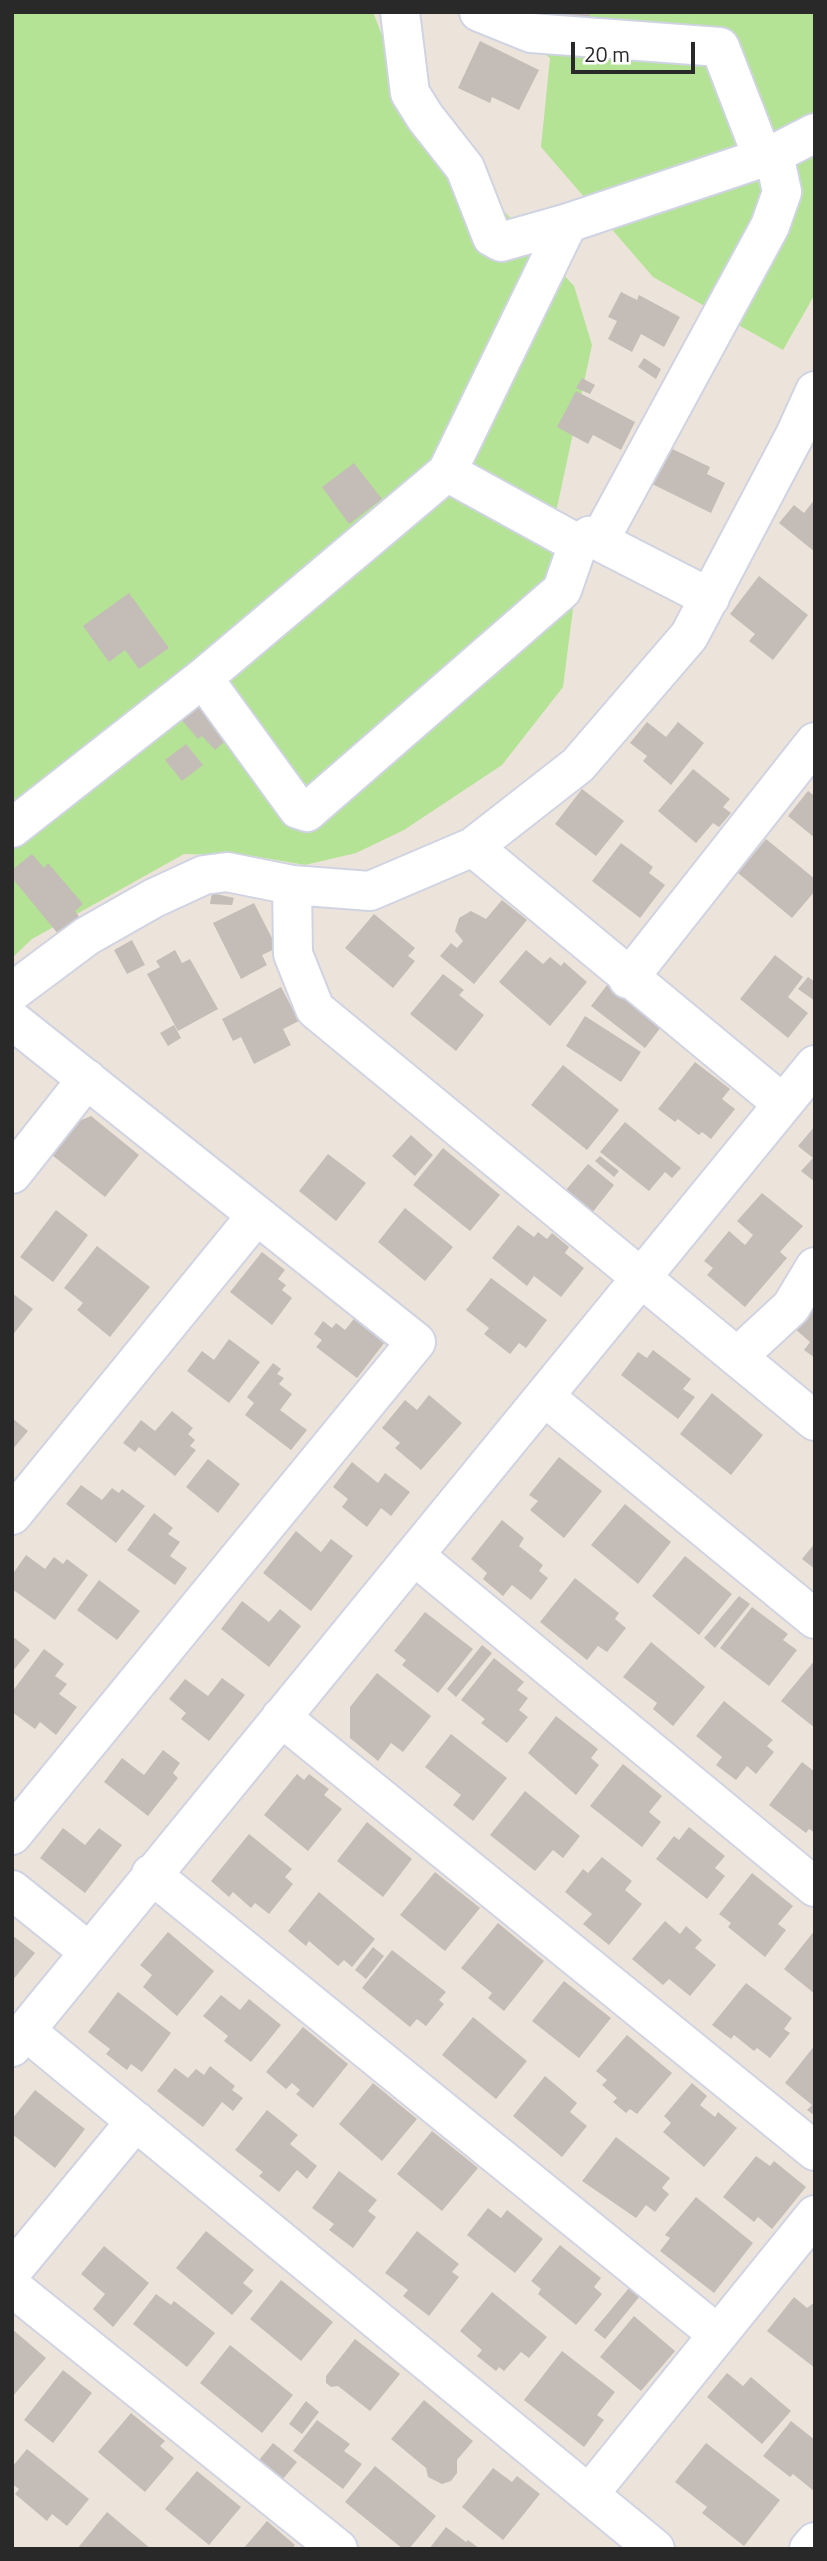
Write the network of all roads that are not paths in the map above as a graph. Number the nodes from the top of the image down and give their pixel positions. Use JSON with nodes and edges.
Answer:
{"nodes":[{"id":1,"x":400,"y":12,"type":"edge"},
{"id":2,"x":479,"y":12,"type":"edge"},
{"id":3,"x":815,"y":133,"type":"edge"},
{"id":4,"x":768,"y":155,"type":"junction"},
{"id":5,"x":568,"y":223,"type":"junction"},
{"id":6,"x":815,"y":391,"type":"edge"},
{"id":7,"x":447,"y":471,"type":"junction"},
{"id":8,"x":589,"y":542,"type":"junction"},
{"id":9,"x":710,"y":598,"type":"junction"},
{"id":10,"x":203,"y":678,"type":"junction"},
{"id":11,"x":815,"y":742,"type":"edge"},
{"id":12,"x":12,"y":828,"type":"edge"},
{"id":13,"x":473,"y":847,"type":"junction"},
{"id":14,"x":292,"y":886,"type":"junction"},
{"id":15,"x":628,"y":979,"type":"junction"},
{"id":16,"x":12,"y":992,"type":"edge"},
{"id":17,"x":12,"y":1020,"type":"edge"},
{"id":18,"x":815,"y":1065,"type":"edge"},
{"id":19,"x":88,"y":1079,"type":"junction"},
{"id":20,"x":783,"y":1104,"type":"junction"},
{"id":21,"x":12,"y":1174,"type":"edge"},
{"id":22,"x":256,"y":1216,"type":"junction"},
{"id":23,"x":815,"y":1267,"type":"edge"},
{"id":24,"x":642,"y":1280,"type":"junction"},
{"id":25,"x":737,"y":1357,"type":"junction"},
{"id":26,"x":545,"y":1397,"type":"junction"},
{"id":27,"x":815,"y":1421,"type":"edge"},
{"id":28,"x":12,"y":1515,"type":"edge"},
{"id":29,"x":416,"y":1557,"type":"junction"},
{"id":30,"x":815,"y":1619,"type":"edge"},
{"id":31,"x":281,"y":1717,"type":"junction"},
{"id":32,"x":12,"y":1835,"type":"edge"},
{"id":33,"x":151,"y":1874,"type":"junction"},
{"id":34,"x":815,"y":1887,"type":"edge"},
{"id":35,"x":12,"y":1890,"type":"edge"},
{"id":36,"x":88,"y":1951,"type":"junction"},
{"id":37,"x":19,"y":2039,"type":"edge"},
{"id":38,"x":136,"y":2121,"type":"junction"},
{"id":39,"x":815,"y":2151,"type":"edge"},
{"id":40,"x":815,"y":2215,"type":"edge"},
{"id":41,"x":12,"y":2271,"type":"edge"},
{"id":42,"x":12,"y":2287,"type":"edge"},
{"id":43,"x":716,"y":2333,"type":"junction"},
{"id":44,"x":589,"y":2494,"type":"junction"},
{"id":45,"x":815,"y":2542,"type":"edge"},
{"id":46,"x":338,"y":2549,"type":"edge"},
{"id":47,"x":655,"y":2549,"type":"edge"},
{"id":48,"x":809,"y":2549,"type":"edge"}],
"edges":[{"from":1,"to":5,"type":"street"},
{"from":2,"to":4,"type":"street"},
{"from":3,"to":4,"type":"street"},
{"from":4,"to":5,"type":"street"},
{"from":4,"to":8,"type":"street"},
{"from":5,"to":7,"type":"street"},
{"from":6,"to":9,"type":"street"},
{"from":7,"to":8,"type":"street"},
{"from":7,"to":10,"type":"street"},
{"from":8,"to":9,"type":"street"},
{"from":8,"to":10,"type":"street"},
{"from":9,"to":13,"type":"street"},
{"from":10,"to":12,"type":"street"},
{"from":11,"to":15,"type":"street"},
{"from":13,"to":14,"type":"street"},
{"from":13,"to":15,"type":"street"},
{"from":14,"to":16,"type":"street"},
{"from":14,"to":24,"type":"street"},
{"from":15,"to":20,"type":"street"},
{"from":17,"to":19,"type":"street"},
{"from":18,"to":20,"type":"street"},
{"from":19,"to":21,"type":"street"},
{"from":19,"to":22,"type":"street"},
{"from":20,"to":24,"type":"street"},
{"from":22,"to":28,"type":"street"},
{"from":22,"to":32,"type":"street"},
{"from":23,"to":25,"type":"street"},
{"from":24,"to":25,"type":"street"},
{"from":24,"to":26,"type":"street"},
{"from":25,"to":27,"type":"street"},
{"from":26,"to":29,"type":"street"},
{"from":26,"to":30,"type":"street"},
{"from":29,"to":31,"type":"street"},
{"from":29,"to":34,"type":"street"},
{"from":31,"to":33,"type":"street"},
{"from":31,"to":39,"type":"street"},
{"from":33,"to":36,"type":"street"},
{"from":33,"to":43,"type":"street"},
{"from":35,"to":36,"type":"street"},
{"from":36,"to":37,"type":"street"},
{"from":37,"to":38,"type":"street"},
{"from":38,"to":41,"type":"street"},
{"from":38,"to":44,"type":"street"},
{"from":40,"to":43,"type":"street"},
{"from":42,"to":46,"type":"street"},
{"from":43,"to":44,"type":"street"},
{"from":44,"to":47,"type":"street"},
{"from":45,"to":48,"type":"street"}]}
